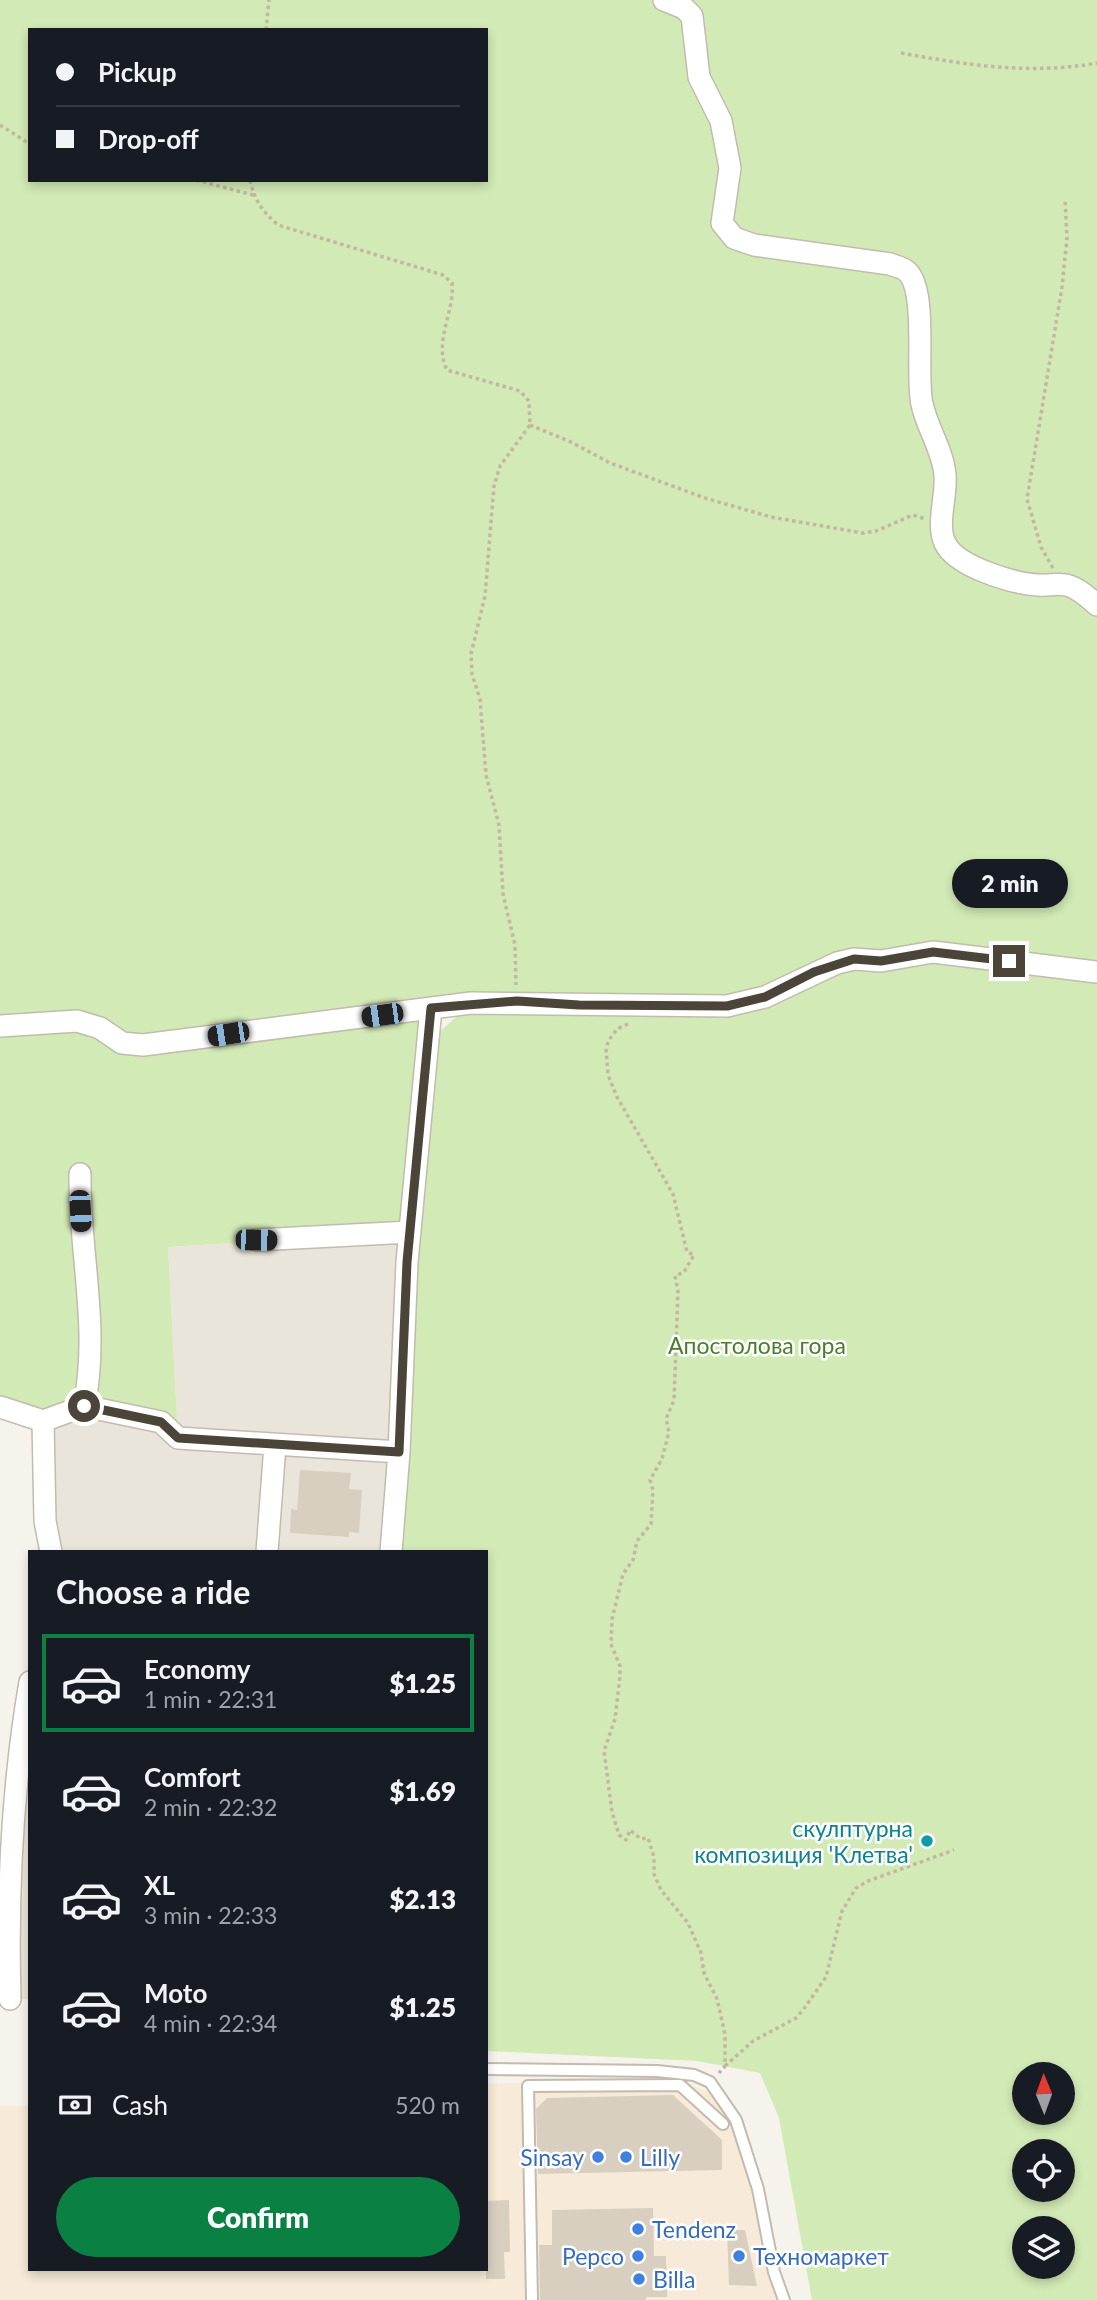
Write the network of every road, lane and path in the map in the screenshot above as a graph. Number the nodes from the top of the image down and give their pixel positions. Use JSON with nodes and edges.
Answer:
{"nodes":[{"id":1,"x":269,"y":0,"type":"edge"},
{"id":2,"x":664,"y":0,"type":"edge"},
{"id":3,"x":266,"y":28,"type":"edge"},
{"id":4,"x":901,"y":53,"type":"dead end"},
{"id":5,"x":1097,"y":63,"type":"edge"},
{"id":6,"x":0,"y":125,"type":"edge"},
{"id":7,"x":28,"y":143,"type":"edge"},
{"id":8,"x":204,"y":182,"type":"edge"},
{"id":9,"x":250,"y":182,"type":"edge"},
{"id":10,"x":253,"y":195,"type":"junction"},
{"id":11,"x":1065,"y":199,"type":"dead end"},
{"id":12,"x":530,"y":425,"type":"junction"},
{"id":13,"x":942,"y":528,"type":"junction"},
{"id":14,"x":1062,"y":585,"type":"junction"},
{"id":15,"x":1097,"y":605,"type":"edge"},
{"id":16,"x":1097,"y":972,"type":"edge"},
{"id":17,"x":517,"y":1001,"type":"junction"},
{"id":18,"x":653,"y":1006,"type":"junction"},
{"id":19,"x":431,"y":1008,"type":"junction"},
{"id":20,"x":0,"y":1026,"type":"edge"},
{"id":21,"x":80,"y":1174,"type":"dead end"},
{"id":22,"x":410,"y":1232,"type":"junction"},
{"id":23,"x":256,"y":1240,"type":"dead end"},
{"id":24,"x":84,"y":1406,"type":"junction"},
{"id":25,"x":0,"y":1407,"type":"edge"},
{"id":26,"x":43,"y":1421,"type":"junction"},
{"id":27,"x":275,"y":1445,"type":"junction"},
{"id":28,"x":399,"y":1452,"type":"junction"},
{"id":29,"x":51,"y":1550,"type":"edge"},
{"id":30,"x":267,"y":1550,"type":"edge"},
{"id":31,"x":391,"y":1550,"type":"edge"},
{"id":32,"x":28,"y":1694,"type":"edge"},
{"id":33,"x":954,"y":1850,"type":"dead end"},
{"id":34,"x":10,"y":1999,"type":"dead end"},
{"id":35,"x":725,"y":2066,"type":"junction"},
{"id":36,"x":488,"y":2069,"type":"edge"},
{"id":37,"x":710,"y":2082,"type":"junction"},
{"id":38,"x":723,"y":2124,"type":"dead end"},
{"id":39,"x":532,"y":2300,"type":"edge"},
{"id":40,"x":784,"y":2300,"type":"edge"}],
"edges":[{"from":1,"to":3,"type":"path"},
{"from":2,"to":13,"type":"street"},
{"from":4,"to":5,"type":"path"},
{"from":6,"to":7,"type":"path"},
{"from":8,"to":10,"type":"path"},
{"from":9,"to":10,"type":"path"},
{"from":10,"to":12,"type":"path"},
{"from":11,"to":14,"type":"path"},
{"from":12,"to":13,"type":"path"},
{"from":12,"to":17,"type":"path"},
{"from":13,"to":14,"type":"street"},
{"from":14,"to":15,"type":"street"},
{"from":16,"to":18,"type":"street"},
{"from":17,"to":18,"type":"street"},
{"from":17,"to":19,"type":"street"},
{"from":18,"to":35,"type":"path"},
{"from":19,"to":20,"type":"street"},
{"from":19,"to":22,"type":"street"},
{"from":21,"to":24,"type":"street"},
{"from":22,"to":23,"type":"street"},
{"from":22,"to":28,"type":"street"},
{"from":24,"to":26,"type":"street"},
{"from":24,"to":27,"type":"street"},
{"from":25,"to":26,"type":"street"},
{"from":26,"to":29,"type":"street"},
{"from":27,"to":28,"type":"street"},
{"from":27,"to":30,"type":"street"},
{"from":28,"to":31,"type":"street"},
{"from":32,"to":34,"type":"street"},
{"from":33,"to":35,"type":"path"},
{"from":35,"to":37,"type":"path"},
{"from":36,"to":37,"type":"lane"},
{"from":37,"to":40,"type":"lane"},
{"from":38,"to":39,"type":"lane"}]}
